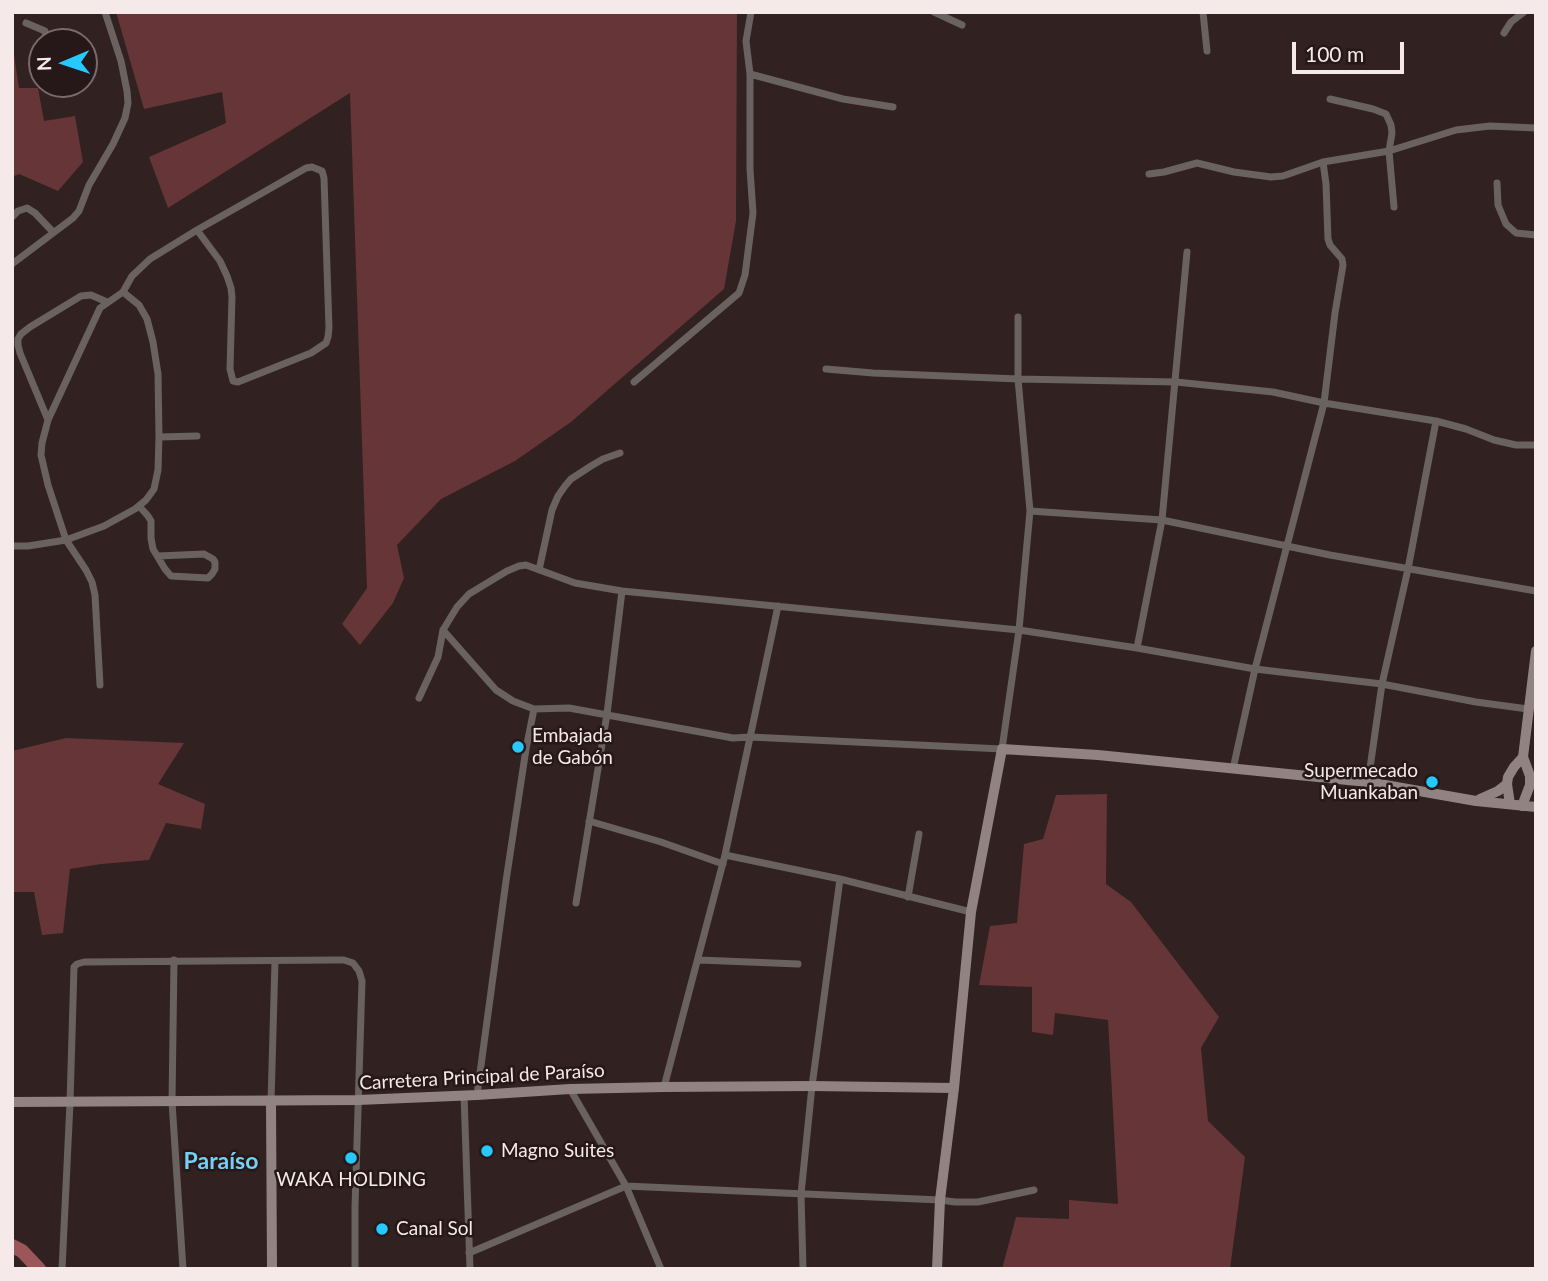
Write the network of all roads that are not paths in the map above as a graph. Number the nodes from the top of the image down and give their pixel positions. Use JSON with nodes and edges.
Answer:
{"nodes":[{"id":1,"x":105,"y":12,"type":"edge"},
{"id":2,"x":751,"y":12,"type":"edge"},
{"id":3,"x":934,"y":12,"type":"edge"},
{"id":4,"x":1203,"y":12,"type":"edge"},
{"id":5,"x":1524,"y":12,"type":"edge"},
{"id":6,"x":26,"y":23,"type":"dead end"},
{"id":7,"x":962,"y":25,"type":"dead end"},
{"id":8,"x":38,"y":28,"type":"edge"},
{"id":9,"x":1504,"y":33,"type":"dead end"},
{"id":10,"x":1207,"y":51,"type":"dead end"},
{"id":11,"x":750,"y":74,"type":"junction"},
{"id":12,"x":1330,"y":99,"type":"dead end"},
{"id":13,"x":893,"y":107,"type":"dead end"},
{"id":14,"x":1536,"y":128,"type":"edge"},
{"id":15,"x":1389,"y":151,"type":"junction"},
{"id":16,"x":1323,"y":162,"type":"junction"},
{"id":17,"x":1149,"y":174,"type":"dead end"},
{"id":18,"x":1497,"y":183,"type":"dead end"},
{"id":19,"x":1394,"y":207,"type":"dead end"},
{"id":20,"x":12,"y":217,"type":"edge"},
{"id":21,"x":197,"y":230,"type":"junction"},
{"id":22,"x":53,"y":232,"type":"junction"},
{"id":23,"x":1536,"y":235,"type":"edge"},
{"id":24,"x":1187,"y":252,"type":"dead end"},
{"id":25,"x":13,"y":262,"type":"edge"},
{"id":26,"x":123,"y":292,"type":"junction"},
{"id":27,"x":107,"y":302,"type":"junction"},
{"id":28,"x":1018,"y":317,"type":"dead end"},
{"id":29,"x":826,"y":369,"type":"dead end"},
{"id":30,"x":1018,"y":379,"type":"junction"},
{"id":31,"x":634,"y":382,"type":"dead end"},
{"id":32,"x":1176,"y":382,"type":"junction"},
{"id":33,"x":1324,"y":403,"type":"junction"},
{"id":34,"x":48,"y":421,"type":"junction"},
{"id":35,"x":1436,"y":421,"type":"junction"},
{"id":36,"x":197,"y":436,"type":"dead end"},
{"id":37,"x":159,"y":437,"type":"junction"},
{"id":38,"x":1536,"y":445,"type":"edge"},
{"id":39,"x":620,"y":453,"type":"dead end"},
{"id":40,"x":139,"y":506,"type":"junction"},
{"id":41,"x":1030,"y":511,"type":"junction"},
{"id":42,"x":1162,"y":520,"type":"junction"},
{"id":43,"x":65,"y":540,"type":"junction"},
{"id":44,"x":12,"y":546,"type":"edge"},
{"id":45,"x":1286,"y":546,"type":"junction"},
{"id":46,"x":158,"y":556,"type":"junction"},
{"id":47,"x":1408,"y":569,"type":"junction"},
{"id":48,"x":539,"y":570,"type":"junction"},
{"id":49,"x":622,"y":591,"type":"junction"},
{"id":50,"x":1536,"y":591,"type":"edge"},
{"id":51,"x":778,"y":606,"type":"junction"},
{"id":52,"x":1018,"y":630,"type":"junction"},
{"id":53,"x":443,"y":631,"type":"junction"},
{"id":54,"x":1137,"y":648,"type":"junction"},
{"id":55,"x":1536,"y":651,"type":"edge"},
{"id":56,"x":1255,"y":669,"type":"junction"},
{"id":57,"x":1382,"y":684,"type":"junction"},
{"id":58,"x":100,"y":685,"type":"dead end"},
{"id":59,"x":419,"y":698,"type":"dead end"},
{"id":60,"x":534,"y":709,"type":"junction"},
{"id":61,"x":1528,"y":709,"type":"junction"},
{"id":62,"x":607,"y":715,"type":"junction"},
{"id":63,"x":750,"y":737,"type":"junction"},
{"id":64,"x":1002,"y":749,"type":"junction"},
{"id":65,"x":1523,"y":757,"type":"junction"},
{"id":66,"x":1233,"y":769,"type":"junction"},
{"id":67,"x":1368,"y":782,"type":"junction"},
{"id":68,"x":1507,"y":784,"type":"junction"},
{"id":69,"x":1529,"y":790,"type":"junction"},
{"id":70,"x":1536,"y":799,"type":"edge"},
{"id":71,"x":1476,"y":801,"type":"junction"},
{"id":72,"x":1510,"y":804,"type":"junction"},
{"id":73,"x":1522,"y":806,"type":"junction"},
{"id":74,"x":1536,"y":807,"type":"edge"},
{"id":75,"x":589,"y":821,"type":"junction"},
{"id":76,"x":919,"y":834,"type":"dead end"},
{"id":77,"x":726,"y":856,"type":"junction"},
{"id":78,"x":723,"y":864,"type":"junction"},
{"id":79,"x":840,"y":879,"type":"junction"},
{"id":80,"x":908,"y":897,"type":"junction"},
{"id":81,"x":576,"y":903,"type":"dead end"},
{"id":82,"x":971,"y":912,"type":"junction"},
{"id":83,"x":174,"y":960,"type":"junction"},
{"id":84,"x":699,"y":960,"type":"junction"},
{"id":85,"x":275,"y":961,"type":"junction"},
{"id":86,"x":798,"y":964,"type":"dead end"},
{"id":87,"x":812,"y":1086,"type":"junction"},
{"id":88,"x":664,"y":1087,"type":"junction"},
{"id":89,"x":954,"y":1088,"type":"junction"},
{"id":90,"x":570,"y":1089,"type":"junction"},
{"id":91,"x":464,"y":1095,"type":"junction"},
{"id":92,"x":477,"y":1096,"type":"junction"},
{"id":93,"x":358,"y":1100,"type":"junction"},
{"id":94,"x":271,"y":1101,"type":"junction"},
{"id":95,"x":12,"y":1102,"type":"edge"},
{"id":96,"x":172,"y":1102,"type":"junction"},
{"id":97,"x":70,"y":1103,"type":"junction"},
{"id":98,"x":626,"y":1186,"type":"junction"},
{"id":99,"x":1034,"y":1190,"type":"dead end"},
{"id":100,"x":801,"y":1194,"type":"junction"},
{"id":101,"x":940,"y":1200,"type":"junction"},
{"id":102,"x":469,"y":1253,"type":"junction"},
{"id":103,"x":62,"y":1269,"type":"edge"},
{"id":104,"x":183,"y":1269,"type":"edge"},
{"id":105,"x":272,"y":1269,"type":"edge"},
{"id":106,"x":355,"y":1269,"type":"edge"},
{"id":107,"x":470,"y":1269,"type":"edge"},
{"id":108,"x":661,"y":1269,"type":"edge"},
{"id":109,"x":803,"y":1269,"type":"edge"},
{"id":110,"x":937,"y":1269,"type":"edge"}],
"edges":[{"from":1,"to":22,"type":"street"},
{"from":2,"to":11,"type":"street"},
{"from":3,"to":7,"type":"street"},
{"from":4,"to":10,"type":"street"},
{"from":5,"to":9,"type":"street"},
{"from":6,"to":8,"type":"street"},
{"from":11,"to":13,"type":"street"},
{"from":11,"to":31,"type":"street"},
{"from":12,"to":15,"type":"street"},
{"from":14,"to":15,"type":"street"},
{"from":15,"to":16,"type":"street"},
{"from":15,"to":19,"type":"street"},
{"from":16,"to":17,"type":"street"},
{"from":16,"to":33,"type":"street"},
{"from":18,"to":23,"type":"street"},
{"from":20,"to":22,"type":"street"},
{"from":21,"to":21,"type":"street"},
{"from":21,"to":26,"type":"street"},
{"from":22,"to":25,"type":"street"},
{"from":24,"to":32,"type":"street"},
{"from":26,"to":27,"type":"street"},
{"from":26,"to":37,"type":"street"},
{"from":27,"to":34,"type":"street"},
{"from":27,"to":34,"type":"street"},
{"from":28,"to":30,"type":"street"},
{"from":29,"to":30,"type":"street"},
{"from":30,"to":32,"type":"street"},
{"from":30,"to":41,"type":"street"},
{"from":32,"to":33,"type":"street"},
{"from":32,"to":42,"type":"street"},
{"from":33,"to":35,"type":"street"},
{"from":33,"to":45,"type":"street"},
{"from":34,"to":43,"type":"street"},
{"from":35,"to":38,"type":"street"},
{"from":35,"to":47,"type":"street"},
{"from":36,"to":37,"type":"street"},
{"from":37,"to":40,"type":"street"},
{"from":39,"to":48,"type":"street"},
{"from":40,"to":43,"type":"street"},
{"from":40,"to":46,"type":"street"},
{"from":41,"to":42,"type":"street"},
{"from":41,"to":52,"type":"street"},
{"from":42,"to":45,"type":"street"},
{"from":42,"to":54,"type":"street"},
{"from":43,"to":44,"type":"street"},
{"from":43,"to":58,"type":"street"},
{"from":45,"to":47,"type":"street"},
{"from":45,"to":56,"type":"street"},
{"from":46,"to":46,"type":"street"},
{"from":47,"to":50,"type":"street"},
{"from":47,"to":57,"type":"street"},
{"from":48,"to":49,"type":"street"},
{"from":48,"to":53,"type":"street"},
{"from":49,"to":51,"type":"street"},
{"from":49,"to":62,"type":"street"},
{"from":51,"to":52,"type":"street"},
{"from":51,"to":63,"type":"street"},
{"from":52,"to":54,"type":"street"},
{"from":52,"to":64,"type":"street"},
{"from":53,"to":59,"type":"street"},
{"from":53,"to":60,"type":"street"},
{"from":54,"to":56,"type":"street"},
{"from":55,"to":61,"type":"street"},
{"from":56,"to":57,"type":"street"},
{"from":56,"to":66,"type":"street"},
{"from":57,"to":61,"type":"street"},
{"from":57,"to":67,"type":"street"},
{"from":60,"to":62,"type":"street"},
{"from":60,"to":92,"type":"street"},
{"from":61,"to":65,"type":"street"},
{"from":62,"to":63,"type":"street"},
{"from":62,"to":75,"type":"street"},
{"from":63,"to":64,"type":"street"},
{"from":63,"to":77,"type":"street"},
{"from":64,"to":66,"type":"street"},
{"from":64,"to":82,"type":"street"},
{"from":65,"to":68,"type":"street"},
{"from":65,"to":69,"type":"street"},
{"from":66,"to":67,"type":"street"},
{"from":67,"to":71,"type":"street"},
{"from":68,"to":71,"type":"street"},
{"from":68,"to":72,"type":"street"},
{"from":69,"to":70,"type":"street"},
{"from":69,"to":73,"type":"street"},
{"from":71,"to":72,"type":"street"},
{"from":72,"to":73,"type":"street"},
{"from":73,"to":74,"type":"street"},
{"from":75,"to":78,"type":"street"},
{"from":75,"to":81,"type":"street"},
{"from":76,"to":80,"type":"street"},
{"from":77,"to":78,"type":"street"},
{"from":77,"to":79,"type":"street"},
{"from":78,"to":84,"type":"street"},
{"from":79,"to":80,"type":"street"},
{"from":79,"to":87,"type":"street"},
{"from":80,"to":82,"type":"street"},
{"from":82,"to":89,"type":"street"},
{"from":83,"to":85,"type":"street"},
{"from":83,"to":96,"type":"street"},
{"from":83,"to":97,"type":"street"},
{"from":84,"to":86,"type":"street"},
{"from":84,"to":88,"type":"street"},
{"from":85,"to":93,"type":"street"},
{"from":85,"to":94,"type":"street"},
{"from":87,"to":88,"type":"street","name":"Carretera Principal de Paraíso"},
{"from":87,"to":89,"type":"street","name":"Carretera Principal de Paraíso"},
{"from":87,"to":100,"type":"street"},
{"from":88,"to":90,"type":"street","name":"Carretera Principal de Paraíso"},
{"from":89,"to":101,"type":"street"},
{"from":90,"to":92,"type":"street","name":"Carretera Principal de Paraíso"},
{"from":90,"to":98,"type":"street"},
{"from":91,"to":92,"type":"street","name":"Carretera Principal de Paraíso"},
{"from":91,"to":93,"type":"street","name":"Carretera Principal de Paraíso"},
{"from":91,"to":102,"type":"street"},
{"from":93,"to":94,"type":"street","name":"Carretera Principal de Paraíso"},
{"from":93,"to":106,"type":"street"},
{"from":94,"to":96,"type":"street","name":"Carretera Principal de Paraíso"},
{"from":94,"to":105,"type":"street"},
{"from":95,"to":97,"type":"street","name":"Carretera Principal de Paraíso"},
{"from":96,"to":97,"type":"street","name":"Carretera Principal de Paraíso"},
{"from":96,"to":104,"type":"street"},
{"from":97,"to":103,"type":"street"},
{"from":98,"to":100,"type":"street"},
{"from":98,"to":102,"type":"street"},
{"from":98,"to":108,"type":"street"},
{"from":99,"to":101,"type":"street"},
{"from":100,"to":101,"type":"street"},
{"from":100,"to":109,"type":"street"},
{"from":101,"to":110,"type":"street"},
{"from":102,"to":107,"type":"street"}]}
